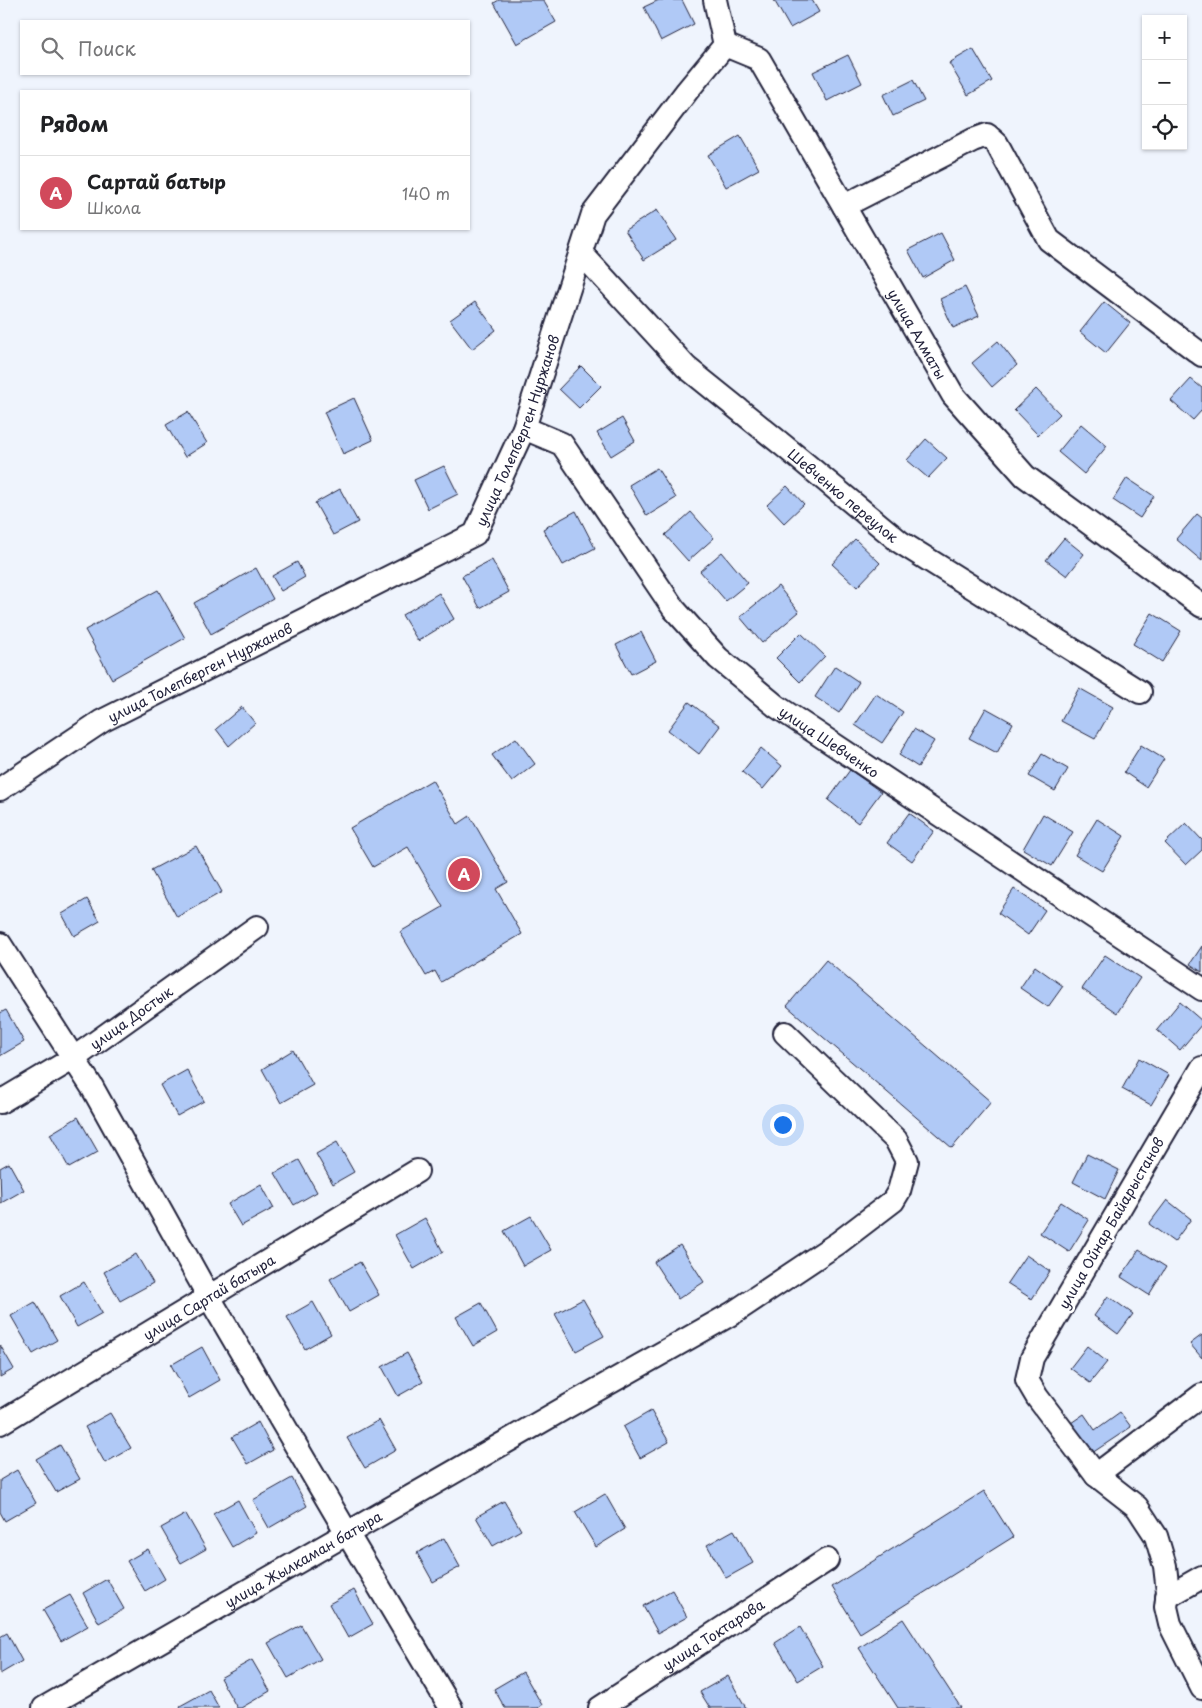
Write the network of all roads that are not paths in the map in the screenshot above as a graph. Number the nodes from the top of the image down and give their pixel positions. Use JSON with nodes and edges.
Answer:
{"nodes":[{"id":1,"x":715,"y":0,"type":"edge"},
{"id":2,"x":725,"y":44,"type":"junction"},
{"id":3,"x":844,"y":206,"type":"junction"},
{"id":4,"x":581,"y":253,"type":"junction"},
{"id":5,"x":1202,"y":355,"type":"edge"},
{"id":6,"x":524,"y":428,"type":"junction"},
{"id":7,"x":1202,"y":606,"type":"edge"},
{"id":8,"x":1140,"y":692,"type":"dead end"},
{"id":9,"x":0,"y":789,"type":"edge"},
{"id":10,"x":257,"y":927,"type":"dead end"},
{"id":11,"x":0,"y":944,"type":"edge"},
{"id":12,"x":1202,"y":989,"type":"edge"},
{"id":13,"x":785,"y":1033,"type":"dead end"},
{"id":14,"x":74,"y":1058,"type":"junction"},
{"id":15,"x":1202,"y":1068,"type":"edge"},
{"id":16,"x":0,"y":1102,"type":"edge"},
{"id":17,"x":417,"y":1171,"type":"dead end"},
{"id":18,"x":209,"y":1297,"type":"junction"},
{"id":19,"x":1202,"y":1396,"type":"edge"},
{"id":20,"x":0,"y":1423,"type":"edge"},
{"id":21,"x":1096,"y":1475,"type":"junction"},
{"id":22,"x":347,"y":1533,"type":"junction"},
{"id":23,"x":827,"y":1560,"type":"dead end"},
{"id":24,"x":1202,"y":1577,"type":"edge"},
{"id":25,"x":1168,"y":1597,"type":"junction"},
{"id":26,"x":1202,"y":1688,"type":"edge"},
{"id":27,"x":44,"y":1708,"type":"edge"},
{"id":28,"x":451,"y":1708,"type":"edge"},
{"id":29,"x":600,"y":1708,"type":"edge"}],
"edges":[{"from":1,"to":2,"type":"street"},
{"from":2,"to":3,"type":"street","name":"улица Алматы"},
{"from":2,"to":4,"type":"street","name":"улица Толепберген Нуржанов"},
{"from":3,"to":5,"type":"street"},
{"from":3,"to":7,"type":"street","name":"улица Алматы"},
{"from":4,"to":6,"type":"street","name":"улица Толепберген Нуржанов"},
{"from":4,"to":8,"type":"street","name":"Шевченко переулок"},
{"from":6,"to":9,"type":"street","name":"улица Толепберген Нуржанов"},
{"from":6,"to":12,"type":"street","name":"улица Шевченко"},
{"from":10,"to":14,"type":"street","name":"улица Достык"},
{"from":11,"to":14,"type":"street"},
{"from":13,"to":22,"type":"street","name":"улица Жылкаман батыра"},
{"from":14,"to":16,"type":"street","name":"улица Достык"},
{"from":14,"to":18,"type":"street"},
{"from":15,"to":21,"type":"street","name":"улица Ойнар Байарыстанов"},
{"from":17,"to":18,"type":"street","name":"улица Сартай батыра"},
{"from":18,"to":20,"type":"street","name":"улица Сартай батыра"},
{"from":18,"to":22,"type":"street"},
{"from":19,"to":21,"type":"street"},
{"from":21,"to":25,"type":"street"},
{"from":22,"to":27,"type":"street","name":"улица Жылкаман батыра"},
{"from":22,"to":28,"type":"street"},
{"from":23,"to":29,"type":"street","name":"улица Токтарова"},
{"from":24,"to":25,"type":"street"},
{"from":25,"to":26,"type":"street"}]}
